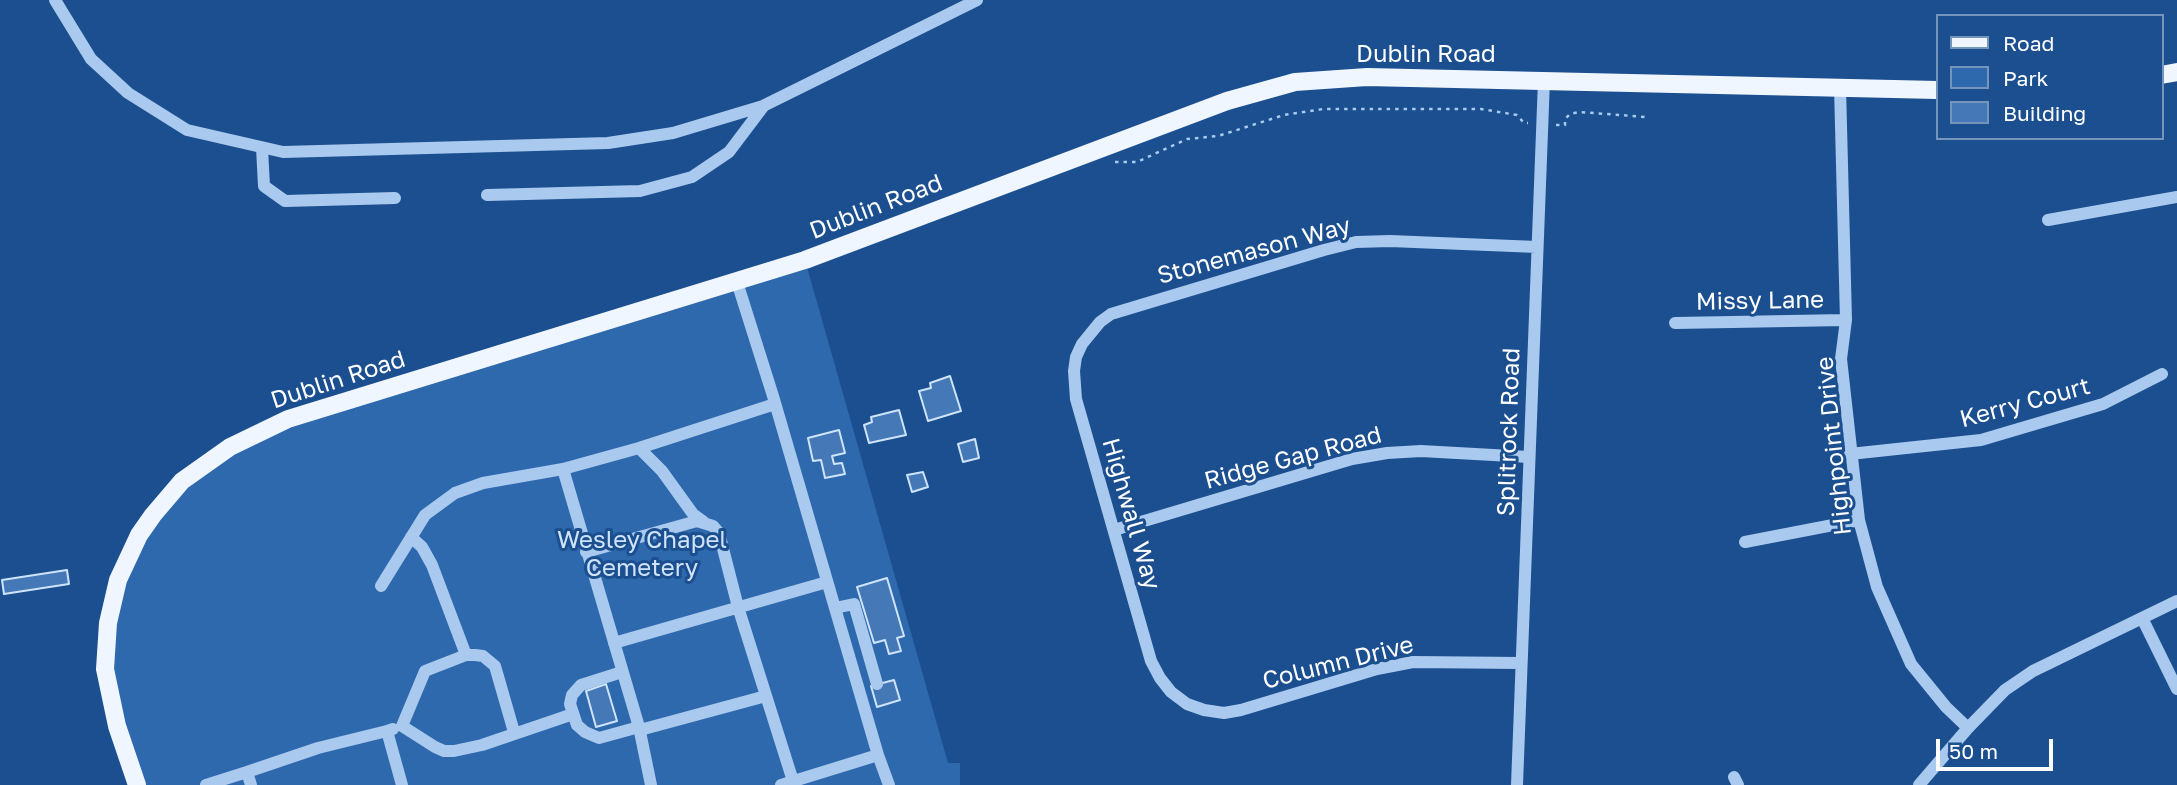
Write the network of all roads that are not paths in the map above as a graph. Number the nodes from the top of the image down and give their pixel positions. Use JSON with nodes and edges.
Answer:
{"nodes":[{"id":1,"x":55,"y":0,"type":"edge"},
{"id":2,"x":976,"y":0,"type":"edge"},
{"id":3,"x":1544,"y":80,"type":"junction"},
{"id":4,"x":1840,"y":87,"type":"junction"},
{"id":5,"x":1936,"y":90,"type":"edge"},
{"id":6,"x":763,"y":106,"type":"junction"},
{"id":7,"x":261,"y":148,"type":"junction"},
{"id":8,"x":488,"y":195,"type":"dead end"},
{"id":9,"x":2177,"y":197,"type":"edge"},
{"id":10,"x":395,"y":198,"type":"dead end"},
{"id":11,"x":2048,"y":220,"type":"dead end"},
{"id":12,"x":1537,"y":247,"type":"junction"},
{"id":13,"x":737,"y":282,"type":"junction"},
{"id":14,"x":1846,"y":320,"type":"junction"},
{"id":15,"x":1675,"y":323,"type":"dead end"},
{"id":16,"x":1082,"y":344,"type":"joint"},
{"id":17,"x":2162,"y":374,"type":"dead end"},
{"id":18,"x":775,"y":404,"type":"junction"},
{"id":19,"x":639,"y":448,"type":"junction"},
{"id":20,"x":1850,"y":454,"type":"junction"},
{"id":21,"x":1529,"y":457,"type":"junction"},
{"id":22,"x":563,"y":469,"type":"junction"},
{"id":23,"x":1859,"y":520,"type":"junction"},
{"id":24,"x":705,"y":522,"type":"junction"},
{"id":25,"x":1114,"y":530,"type":"junction"},
{"id":26,"x":411,"y":537,"type":"junction"},
{"id":27,"x":1745,"y":542,"type":"dead end"},
{"id":28,"x":586,"y":552,"type":"junction"},
{"id":29,"x":827,"y":582,"type":"junction"},
{"id":30,"x":381,"y":586,"type":"dead end"},
{"id":31,"x":2177,"y":601,"type":"edge"},
{"id":32,"x":738,"y":607,"type":"junction"},
{"id":33,"x":835,"y":608,"type":"junction"},
{"id":34,"x":2142,"y":618,"type":"junction"},
{"id":35,"x":614,"y":643,"type":"junction"},
{"id":36,"x":466,"y":655,"type":"junction"},
{"id":37,"x":1521,"y":663,"type":"junction"},
{"id":38,"x":873,"y":671,"type":"junction"},
{"id":39,"x":622,"y":672,"type":"junction"},
{"id":40,"x":855,"y":677,"type":"junction"},
{"id":41,"x":877,"y":684,"type":"dead end"},
{"id":42,"x":2177,"y":689,"type":"edge"},
{"id":43,"x":1171,"y":692,"type":"joint"},
{"id":44,"x":766,"y":696,"type":"junction"},
{"id":45,"x":573,"y":714,"type":"junction"},
{"id":46,"x":402,"y":726,"type":"junction"},
{"id":47,"x":1968,"y":728,"type":"junction"},
{"id":48,"x":639,"y":729,"type":"junction"},
{"id":49,"x":387,"y":731,"type":"junction"},
{"id":50,"x":514,"y":732,"type":"junction"},
{"id":51,"x":878,"y":755,"type":"junction"},
{"id":52,"x":249,"y":779,"type":"edge"},
{"id":53,"x":787,"y":783,"type":"edge"},
{"id":54,"x":137,"y":785,"type":"edge"},
{"id":55,"x":206,"y":785,"type":"edge"},
{"id":56,"x":402,"y":785,"type":"edge"},
{"id":57,"x":650,"y":785,"type":"edge"},
{"id":58,"x":889,"y":785,"type":"edge"},
{"id":59,"x":1517,"y":785,"type":"edge"},
{"id":60,"x":1919,"y":785,"type":"edge"}],
"edges":[{"from":1,"to":7,"type":"street"},
{"from":2,"to":6,"type":"street"},
{"from":3,"to":4,"type":"main road","name":"Dublin Road"},
{"from":3,"to":12,"type":"street","name":"Splitrock Road"},
{"from":3,"to":13,"type":"main road","name":"Dublin Road"},
{"from":4,"to":5,"type":"main road","name":"Dublin Road"},
{"from":4,"to":14,"type":"street","name":"Highpoint Drive"},
{"from":6,"to":7,"type":"street"},
{"from":6,"to":8,"type":"street"},
{"from":7,"to":10,"type":"street"},
{"from":9,"to":11,"type":"street"},
{"from":12,"to":16,"type":"street","name":"Stonemason Way"},
{"from":12,"to":21,"type":"street","name":"Splitrock Road"},
{"from":13,"to":18,"type":"street"},
{"from":13,"to":54,"type":"main road","name":"Dublin Road"},
{"from":14,"to":15,"type":"street","name":"Missy Lane"},
{"from":14,"to":20,"type":"street","name":"Highpoint Drive"},
{"from":16,"to":25,"type":"street","name":"Highwall Way"},
{"from":17,"to":20,"type":"street","name":"Kerry Court"},
{"from":18,"to":19,"type":"street"},
{"from":18,"to":29,"type":"street"},
{"from":19,"to":22,"type":"street"},
{"from":19,"to":24,"type":"street"},
{"from":20,"to":23,"type":"street","name":"Highpoint Drive"},
{"from":21,"to":25,"type":"street","name":"Ridge Gap Road"},
{"from":21,"to":37,"type":"street","name":"Splitrock Road"},
{"from":22,"to":26,"type":"street"},
{"from":22,"to":28,"type":"street"},
{"from":23,"to":27,"type":"street"},
{"from":23,"to":47,"type":"street","name":"Highpoint Drive"},
{"from":24,"to":28,"type":"street"},
{"from":24,"to":32,"type":"street"},
{"from":25,"to":43,"type":"street","name":"Highwall Way"},
{"from":26,"to":30,"type":"street"},
{"from":26,"to":36,"type":"street"},
{"from":28,"to":35,"type":"street"},
{"from":29,"to":32,"type":"street"},
{"from":29,"to":33,"type":"street"},
{"from":31,"to":34,"type":"street"},
{"from":32,"to":35,"type":"street"},
{"from":32,"to":44,"type":"street"},
{"from":33,"to":38,"type":"street"},
{"from":33,"to":40,"type":"street"},
{"from":34,"to":42,"type":"street"},
{"from":34,"to":47,"type":"street"},
{"from":35,"to":39,"type":"street"},
{"from":36,"to":46,"type":"street"},
{"from":36,"to":50,"type":"street"},
{"from":37,"to":43,"type":"street","name":"Column Drive"},
{"from":37,"to":59,"type":"street","name":"Splitrock Road"},
{"from":38,"to":40,"type":"street"},
{"from":38,"to":41,"type":"street"},
{"from":39,"to":45,"type":"street"},
{"from":39,"to":48,"type":"street"},
{"from":40,"to":51,"type":"street"},
{"from":44,"to":48,"type":"street"},
{"from":44,"to":53,"type":"street"},
{"from":45,"to":48,"type":"street"},
{"from":45,"to":50,"type":"street"},
{"from":46,"to":49,"type":"street"},
{"from":46,"to":50,"type":"street"},
{"from":47,"to":60,"type":"street"},
{"from":48,"to":57,"type":"street"},
{"from":49,"to":52,"type":"street"},
{"from":49,"to":56,"type":"street"},
{"from":51,"to":53,"type":"street"},
{"from":51,"to":58,"type":"street"},
{"from":52,"to":55,"type":"street"}]}
